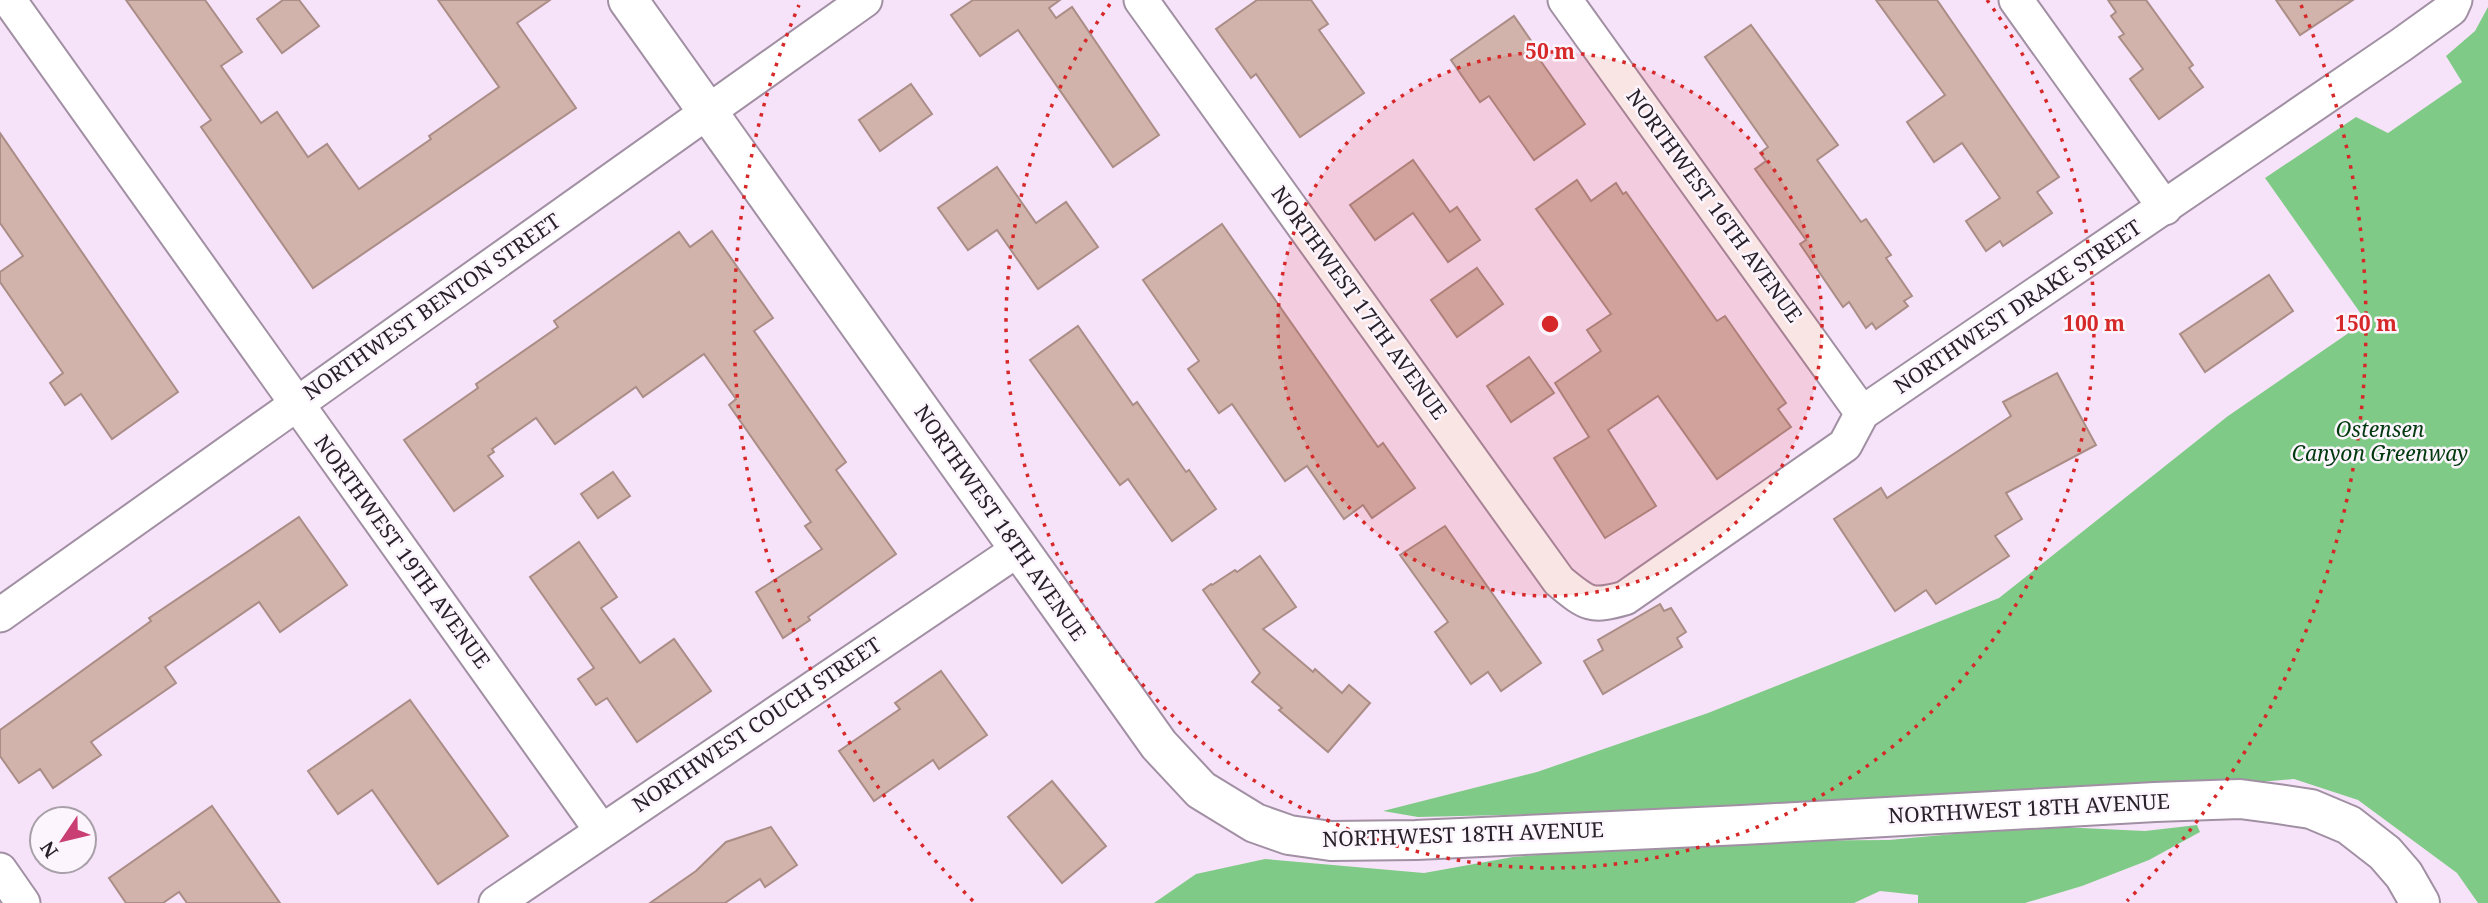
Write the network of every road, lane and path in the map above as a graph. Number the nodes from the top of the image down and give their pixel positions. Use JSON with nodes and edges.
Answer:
{"nodes":[{"id":1,"x":9,"y":0,"type":"edge"},
{"id":2,"x":628,"y":0,"type":"edge"},
{"id":3,"x":865,"y":0,"type":"edge"},
{"id":4,"x":1141,"y":0,"type":"edge"},
{"id":5,"x":1565,"y":0,"type":"edge"},
{"id":6,"x":2016,"y":0,"type":"edge"},
{"id":7,"x":2455,"y":0,"type":"edge"},
{"id":8,"x":708,"y":111,"type":"junction"},
{"id":9,"x":2165,"y":208,"type":"junction"},
{"id":10,"x":296,"y":403,"type":"junction"},
{"id":11,"x":1862,"y":413,"type":"junction"},
{"id":12,"x":1019,"y":549,"type":"junction"},
{"id":13,"x":1584,"y":601,"type":"joint"},
{"id":14,"x":0,"y":615,"type":"edge"},
{"id":15,"x":601,"y":830,"type":"junction"},
{"id":16,"x":0,"y":870,"type":"edge"},
{"id":17,"x":23,"y":903,"type":"edge"},
{"id":18,"x":495,"y":903,"type":"edge"},
{"id":19,"x":2420,"y":903,"type":"edge"}],
"edges":[{"from":1,"to":10,"type":"street","name":"NORTHWEST 19TH AVENUE"},
{"from":2,"to":8,"type":"street","name":"NORTHWEST 18TH AVENUE"},
{"from":3,"to":8,"type":"street","name":"NORTHWEST BENTON STREET"},
{"from":4,"to":13,"type":"street","name":"NORTHWEST 17TH AVENUE"},
{"from":5,"to":11,"type":"street","name":"NORTHWEST 16TH AVENUE"},
{"from":6,"to":9,"type":"street"},
{"from":7,"to":9,"type":"street","name":"NORTHWEST DRAKE STREET"},
{"from":8,"to":10,"type":"street","name":"NORTHWEST BENTON STREET"},
{"from":8,"to":12,"type":"street","name":"NORTHWEST 18TH AVENUE"},
{"from":9,"to":11,"type":"street","name":"NORTHWEST DRAKE STREET"},
{"from":10,"to":14,"type":"street","name":"NORTHWEST BENTON STREET"},
{"from":10,"to":15,"type":"street","name":"NORTHWEST 19TH AVENUE"},
{"from":11,"to":13,"type":"street","name":"NORTHWEST DRAKE STREET"},
{"from":12,"to":15,"type":"street","name":"NORTHWEST COUCH STREET"},
{"from":12,"to":19,"type":"street","name":"NORTHWEST 18TH AVENUE"},
{"from":15,"to":18,"type":"street","name":"NORTHWEST COUCH STREET"},
{"from":16,"to":17,"type":"street"}]}
